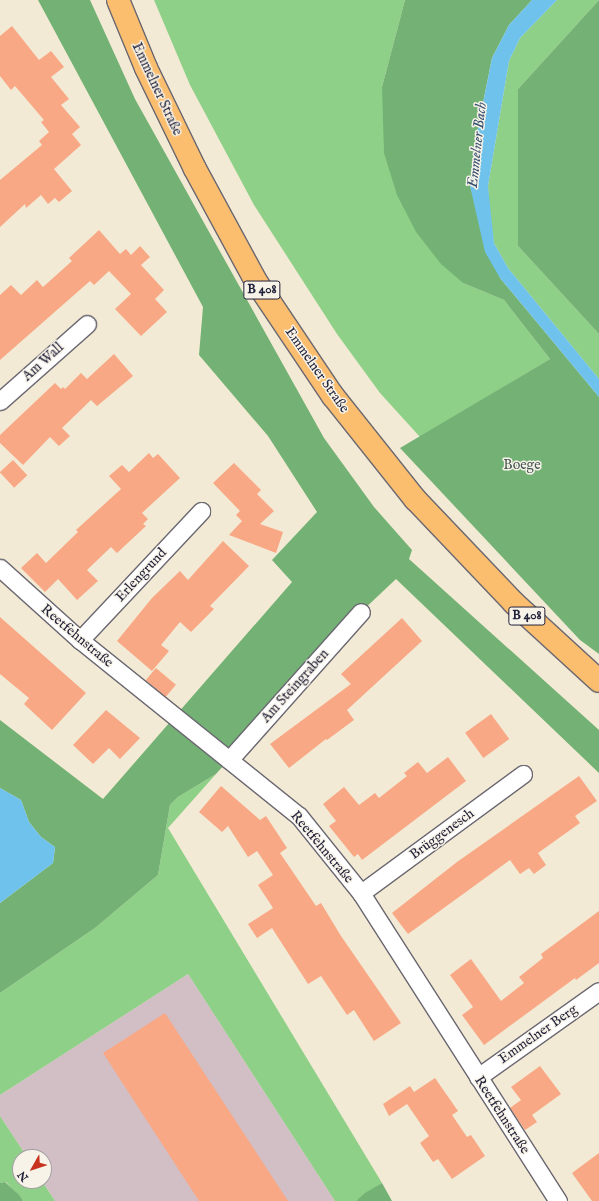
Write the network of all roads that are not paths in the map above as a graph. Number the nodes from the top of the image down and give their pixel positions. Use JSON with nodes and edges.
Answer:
{"nodes":[{"id":1,"x":118,"y":0,"type":"edge"},
{"id":2,"x":87,"y":324,"type":"dead end"},
{"id":3,"x":0,"y":401,"type":"edge"},
{"id":4,"x":201,"y":511,"type":"dead end"},
{"id":5,"x":0,"y":568,"type":"edge"},
{"id":6,"x":361,"y":612,"type":"dead end"},
{"id":7,"x":80,"y":640,"type":"junction"},
{"id":8,"x":599,"y":681,"type":"edge"},
{"id":9,"x":229,"y":760,"type":"junction"},
{"id":10,"x":523,"y":774,"type":"dead end"},
{"id":11,"x":361,"y":893,"type":"junction"},
{"id":12,"x":599,"y":991,"type":"edge"},
{"id":13,"x":478,"y":1077,"type":"junction"},
{"id":14,"x":558,"y":1201,"type":"edge"}],
"edges":[{"from":1,"to":8,"type":"main road","name":"Emmelner Straße","number":"B 408"},
{"from":2,"to":3,"type":"street","name":"Am Wall"},
{"from":4,"to":7,"type":"street","name":"Erlengrund"},
{"from":5,"to":7,"type":"street","name":"Reetfehnstraße"},
{"from":6,"to":9,"type":"street","name":"Am Steingraben"},
{"from":7,"to":9,"type":"street","name":"Reetfehnstraße"},
{"from":9,"to":11,"type":"street","name":"Reetfehnstraße"},
{"from":10,"to":11,"type":"street","name":"Brüggenesch"},
{"from":11,"to":13,"type":"street","name":"Reetfehnstraße"},
{"from":12,"to":13,"type":"street","name":"Emmelner Berg"},
{"from":13,"to":14,"type":"street","name":"Reetfehnstraße"}]}
